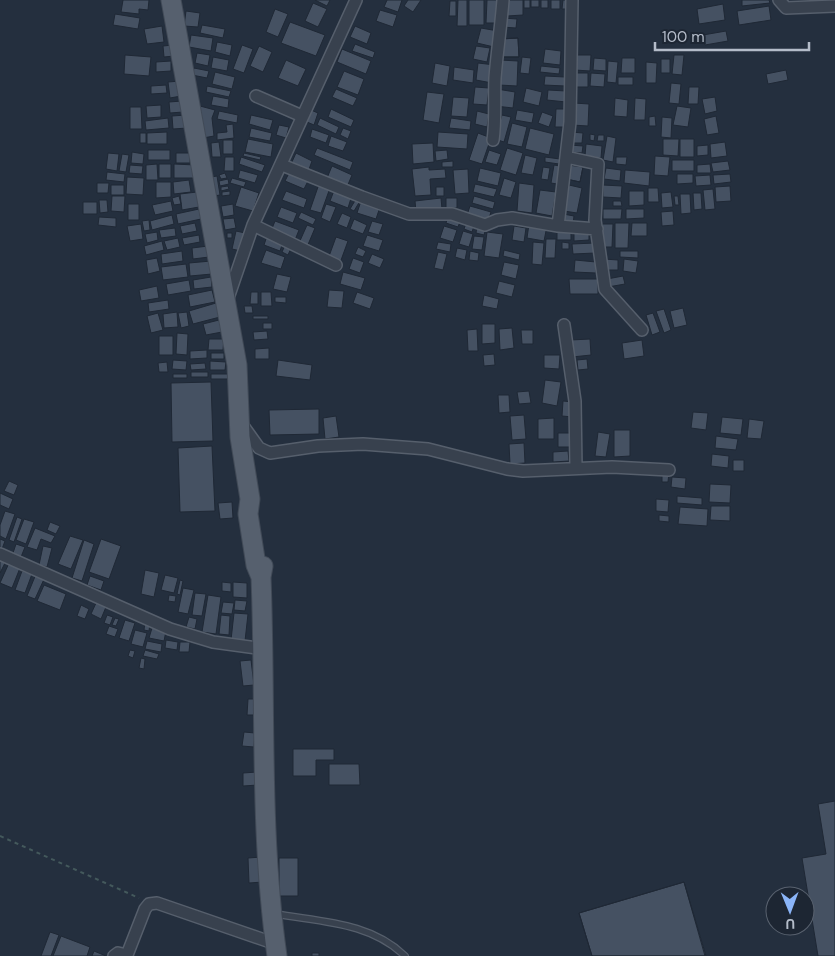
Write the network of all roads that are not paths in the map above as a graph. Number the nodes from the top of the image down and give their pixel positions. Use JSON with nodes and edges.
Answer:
{"nodes":[{"id":1,"x":171,"y":0,"type":"edge"},
{"id":2,"x":356,"y":0,"type":"edge"},
{"id":3,"x":503,"y":0,"type":"edge"},
{"id":4,"x":572,"y":0,"type":"edge"},
{"id":5,"x":779,"y":0,"type":"edge"},
{"id":6,"x":835,"y":6,"type":"edge"},
{"id":7,"x":256,"y":96,"type":"dead end"},
{"id":8,"x":302,"y":116,"type":"junction"},
{"id":9,"x":493,"y":140,"type":"dead end"},
{"id":10,"x":566,"y":157,"type":"junction"},
{"id":11,"x":282,"y":165,"type":"junction"},
{"id":12,"x":254,"y":225,"type":"junction"},
{"id":13,"x":558,"y":226,"type":"junction"},
{"id":14,"x":597,"y":229,"type":"junction"},
{"id":15,"x":336,"y":265,"type":"dead end"},
{"id":16,"x":226,"y":302,"type":"junction"},
{"id":17,"x":564,"y":325,"type":"dead end"},
{"id":18,"x":642,"y":330,"type":"dead end"},
{"id":19,"x":239,"y":419,"type":"junction"},
{"id":20,"x":576,"y":468,"type":"junction"},
{"id":21,"x":669,"y":470,"type":"dead end"},
{"id":22,"x":0,"y":554,"type":"edge"},
{"id":23,"x":264,"y":649,"type":"junction"},
{"id":24,"x":271,"y":913,"type":"junction"},
{"id":25,"x":276,"y":950,"type":"edge"},
{"id":26,"x":114,"y":956,"type":"edge"},
{"id":27,"x":129,"y":956,"type":"edge"},
{"id":28,"x":405,"y":956,"type":"edge"}],
"edges":[{"from":1,"to":16,"type":"main road"},
{"from":2,"to":8,"type":"street"},
{"from":3,"to":9,"type":"street"},
{"from":4,"to":10,"type":"street"},
{"from":5,"to":6,"type":"street"},
{"from":7,"to":8,"type":"street"},
{"from":8,"to":11,"type":"street"},
{"from":10,"to":13,"type":"street"},
{"from":10,"to":14,"type":"street"},
{"from":11,"to":12,"type":"street"},
{"from":11,"to":13,"type":"street"},
{"from":12,"to":15,"type":"street"},
{"from":12,"to":16,"type":"street"},
{"from":13,"to":14,"type":"street"},
{"from":14,"to":18,"type":"street"},
{"from":16,"to":19,"type":"main road"},
{"from":17,"to":20,"type":"street"},
{"from":19,"to":20,"type":"street"},
{"from":19,"to":23,"type":"main road"},
{"from":20,"to":21,"type":"street"},
{"from":22,"to":23,"type":"street"},
{"from":23,"to":24,"type":"main road"},
{"from":24,"to":25,"type":"main road"},
{"from":24,"to":28,"type":"lane"},
{"from":25,"to":27,"type":"street"},
{"from":26,"to":27,"type":"street"}]}
